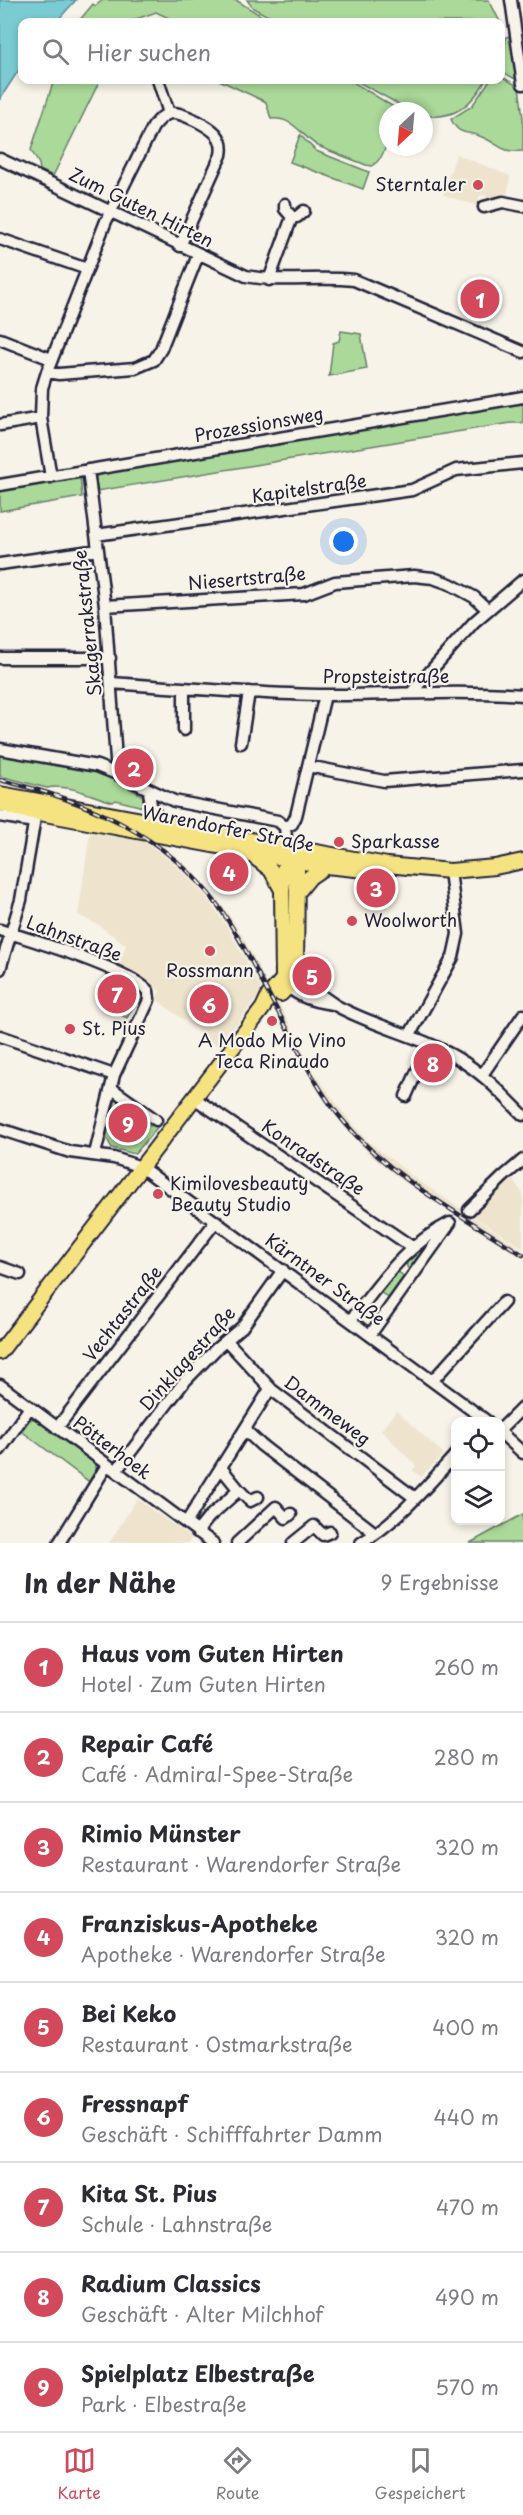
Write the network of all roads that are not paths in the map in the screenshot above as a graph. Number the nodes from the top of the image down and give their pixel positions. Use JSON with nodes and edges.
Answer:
{"nodes":[{"id":1,"x":512,"y":0,"type":"edge"},
{"id":2,"x":159,"y":84,"type":"edge"},
{"id":3,"x":523,"y":84,"type":"edge"},
{"id":4,"x":169,"y":113,"type":"junction"},
{"id":5,"x":0,"y":159,"type":"edge"},
{"id":6,"x":285,"y":204,"type":"dead end"},
{"id":7,"x":523,"y":206,"type":"edge"},
{"id":8,"x":484,"y":207,"type":"dead end"},
{"id":9,"x":304,"y":211,"type":"dead end"},
{"id":10,"x":110,"y":212,"type":"junction"},
{"id":11,"x":292,"y":218,"type":"junction"},
{"id":12,"x":0,"y":239,"type":"edge"},
{"id":13,"x":180,"y":246,"type":"junction"},
{"id":14,"x":198,"y":255,"type":"junction"},
{"id":15,"x":87,"y":269,"type":"junction"},
{"id":16,"x":269,"y":280,"type":"junction"},
{"id":17,"x":0,"y":339,"type":"edge"},
{"id":18,"x":523,"y":352,"type":"edge"},
{"id":19,"x":51,"y":359,"type":"junction"},
{"id":20,"x":47,"y":372,"type":"junction"},
{"id":21,"x":523,"y":397,"type":"edge"},
{"id":22,"x":41,"y":418,"type":"junction"},
{"id":23,"x":0,"y":425,"type":"edge"},
{"id":24,"x":523,"y":463,"type":"edge"},
{"id":25,"x":88,"y":470,"type":"junction"},
{"id":26,"x":51,"y":477,"type":"junction"},
{"id":27,"x":0,"y":485,"type":"edge"},
{"id":28,"x":96,"y":535,"type":"junction"},
{"id":29,"x":98,"y":550,"type":"junction"},
{"id":30,"x":0,"y":564,"type":"edge"},
{"id":31,"x":523,"y":580,"type":"edge"},
{"id":32,"x":105,"y":606,"type":"junction"},
{"id":33,"x":488,"y":610,"type":"junction"},
{"id":34,"x":0,"y":658,"type":"edge"},
{"id":35,"x":110,"y":658,"type":"junction"},
{"id":36,"x":112,"y":683,"type":"junction"},
{"id":37,"x":184,"y":689,"type":"junction"},
{"id":38,"x":249,"y":692,"type":"junction"},
{"id":39,"x":412,"y":692,"type":"junction"},
{"id":40,"x":325,"y":694,"type":"junction"},
{"id":41,"x":523,"y":695,"type":"edge"},
{"id":42,"x":184,"y":730,"type":"dead end"},
{"id":43,"x":241,"y":743,"type":"dead end"},
{"id":44,"x":0,"y":749,"type":"edge"},
{"id":45,"x":308,"y":766,"type":"junction"},
{"id":46,"x":523,"y":770,"type":"edge"},
{"id":47,"x":117,"y":774,"type":"junction"},
{"id":48,"x":149,"y":791,"type":"junction"},
{"id":49,"x":0,"y":794,"type":"edge"},
{"id":50,"x":174,"y":801,"type":"junction"},
{"id":51,"x":0,"y":803,"type":"edge"},
{"id":52,"x":36,"y":811,"type":"junction"},
{"id":53,"x":0,"y":816,"type":"edge"},
{"id":54,"x":160,"y":821,"type":"junction"},
{"id":55,"x":285,"y":827,"type":"junction"},
{"id":56,"x":167,"y":836,"type":"junction"},
{"id":57,"x":246,"y":851,"type":"junction"},
{"id":58,"x":290,"y":855,"type":"junction"},
{"id":59,"x":523,"y":861,"type":"edge"},
{"id":60,"x":326,"y":866,"type":"junction"},
{"id":61,"x":450,"y":871,"type":"junction"},
{"id":62,"x":282,"y":890,"type":"junction"},
{"id":63,"x":297,"y":893,"type":"junction"},
{"id":64,"x":0,"y":930,"type":"edge"},
{"id":65,"x":12,"y":934,"type":"junction"},
{"id":66,"x":0,"y":969,"type":"edge"},
{"id":67,"x":289,"y":982,"type":"junction"},
{"id":68,"x":523,"y":1015,"type":"edge"},
{"id":69,"x":0,"y":1036,"type":"edge"},
{"id":70,"x":409,"y":1036,"type":"junction"},
{"id":71,"x":429,"y":1044,"type":"junction"},
{"id":72,"x":482,"y":1074,"type":"junction"},
{"id":73,"x":114,"y":1075,"type":"junction"},
{"id":74,"x":111,"y":1088,"type":"junction"},
{"id":75,"x":406,"y":1096,"type":"dead end"},
{"id":76,"x":194,"y":1098,"type":"junction"},
{"id":77,"x":523,"y":1115,"type":"edge"},
{"id":78,"x":156,"y":1120,"type":"dead end"},
{"id":79,"x":0,"y":1128,"type":"edge"},
{"id":80,"x":95,"y":1154,"type":"junction"},
{"id":81,"x":523,"y":1160,"type":"edge"},
{"id":82,"x":141,"y":1167,"type":"junction"},
{"id":83,"x":469,"y":1210,"type":"dead end"},
{"id":84,"x":216,"y":1221,"type":"junction"},
{"id":85,"x":412,"y":1247,"type":"junction"},
{"id":86,"x":0,"y":1267,"type":"edge"},
{"id":87,"x":283,"y":1270,"type":"junction"},
{"id":88,"x":20,"y":1274,"type":"dead end"},
{"id":89,"x":504,"y":1302,"type":"dead end"},
{"id":90,"x":351,"y":1320,"type":"junction"},
{"id":91,"x":370,"y":1335,"type":"junction"},
{"id":92,"x":227,"y":1341,"type":"junction"},
{"id":93,"x":0,"y":1352,"type":"edge"},
{"id":94,"x":433,"y":1380,"type":"junction"},
{"id":95,"x":0,"y":1385,"type":"edge"},
{"id":96,"x":270,"y":1389,"type":"junction"},
{"id":97,"x":30,"y":1407,"type":"junction"},
{"id":98,"x":523,"y":1407,"type":"edge"},
{"id":99,"x":481,"y":1417,"type":"edge"},
{"id":100,"x":505,"y":1427,"type":"edge"},
{"id":101,"x":57,"y":1428,"type":"junction"},
{"id":102,"x":245,"y":1430,"type":"junction"},
{"id":103,"x":505,"y":1435,"type":"edge"},
{"id":104,"x":0,"y":1450,"type":"edge"},
{"id":105,"x":523,"y":1454,"type":"edge"},
{"id":106,"x":451,"y":1459,"type":"edge"},
{"id":107,"x":111,"y":1468,"type":"junction"},
{"id":108,"x":222,"y":1468,"type":"junction"},
{"id":109,"x":239,"y":1490,"type":"junction"},
{"id":110,"x":415,"y":1498,"type":"junction"},
{"id":111,"x":267,"y":1501,"type":"junction"},
{"id":112,"x":291,"y":1514,"type":"dead end"},
{"id":113,"x":186,"y":1523,"type":"junction"},
{"id":114,"x":330,"y":1532,"type":"dead end"},
{"id":115,"x":375,"y":1533,"type":"junction"},
{"id":116,"x":203,"y":1539,"type":"edge"},
{"id":117,"x":59,"y":1543,"type":"edge"},
{"id":118,"x":237,"y":1543,"type":"edge"},
{"id":119,"x":293,"y":1543,"type":"edge"},
{"id":120,"x":361,"y":1543,"type":"edge"}],
"edges":[{"from":1,"to":3,"type":"street"},
{"from":2,"to":4,"type":"street"},
{"from":4,"to":10,"type":"street"},
{"from":4,"to":13,"type":"street"},
{"from":5,"to":10,"type":"street","name":"Zum Guten Hirten"},
{"from":6,"to":11,"type":"street"},
{"from":7,"to":8,"type":"street"},
{"from":9,"to":11,"type":"street"},
{"from":10,"to":13,"type":"street","name":"Zum Guten Hirten"},
{"from":10,"to":15,"type":"street"},
{"from":11,"to":16,"type":"street"},
{"from":12,"to":15,"type":"street"},
{"from":13,"to":14,"type":"street","name":"Zum Guten Hirten"},
{"from":14,"to":16,"type":"street","name":"Zum Guten Hirten"},
{"from":14,"to":20,"type":"street"},
{"from":15,"to":19,"type":"street"},
{"from":16,"to":18,"type":"street","name":"Zum Guten Hirten"},
{"from":17,"to":19,"type":"street"},
{"from":19,"to":20,"type":"street"},
{"from":20,"to":22,"type":"street"},
{"from":21,"to":25,"type":"street","name":"Prozessionsweg"},
{"from":22,"to":23,"type":"street"},
{"from":22,"to":26,"type":"street"},
{"from":24,"to":28,"type":"street","name":"Kapitelstraße"},
{"from":25,"to":26,"type":"street","name":"Prozessionsweg"},
{"from":25,"to":28,"type":"street","name":"Skagerrakstraße"},
{"from":26,"to":27,"type":"street","name":"Prozessionsweg"},
{"from":28,"to":29,"type":"street","name":"Skagerrakstraße"},
{"from":29,"to":30,"type":"street"},
{"from":29,"to":32,"type":"street","name":"Skagerrakstraße"},
{"from":31,"to":33,"type":"street"},
{"from":32,"to":33,"type":"street","name":"Niesertstraße"},
{"from":32,"to":35,"type":"street","name":"Skagerrakstraße"},
{"from":33,"to":39,"type":"street"},
{"from":34,"to":35,"type":"street"},
{"from":35,"to":36,"type":"street","name":"Skagerrakstraße"},
{"from":36,"to":37,"type":"street","name":"Propsteistraße"},
{"from":36,"to":47,"type":"street","name":"Skagerrakstraße"},
{"from":37,"to":38,"type":"street","name":"Propsteistraße"},
{"from":37,"to":42,"type":"street"},
{"from":38,"to":40,"type":"street","name":"Propsteistraße"},
{"from":38,"to":43,"type":"street"},
{"from":39,"to":40,"type":"street","name":"Propsteistraße"},
{"from":39,"to":41,"type":"street","name":"Propsteistraße"},
{"from":40,"to":45,"type":"street"},
{"from":44,"to":47,"type":"street","name":"Warendorfer Straße"},
{"from":45,"to":46,"type":"street"},
{"from":45,"to":55,"type":"street"},
{"from":47,"to":48,"type":"street","name":"Warendorfer Straße"},
{"from":48,"to":50,"type":"street","name":"Warendorfer Straße"},
{"from":48,"to":54,"type":"street"},
{"from":49,"to":52,"type":"main road","name":"Warendorfer Straße"},
{"from":50,"to":54,"type":"street","name":"Warendorfer Straße"},
{"from":50,"to":55,"type":"street","name":"Warendorfer Straße"},
{"from":51,"to":52,"type":"main road","name":"Warendorfer Straße"},
{"from":52,"to":53,"type":"street","name":"Warendorfer Straße"},
{"from":52,"to":54,"type":"main road","name":"Warendorfer Straße"},
{"from":52,"to":56,"type":"main road","name":"Warendorfer Straße"},
{"from":52,"to":65,"type":"street"},
{"from":54,"to":56,"type":"street"},
{"from":54,"to":58,"type":"main road","name":"Warendorfer Straße"},
{"from":55,"to":58,"type":"street","name":"Warendorfer Straße"},
{"from":56,"to":57,"type":"main road","name":"Warendorfer Straße"},
{"from":57,"to":58,"type":"main road","name":"Warendorfer Straße"},
{"from":57,"to":62,"type":"main road"},
{"from":58,"to":60,"type":"main road","name":"Warendorfer Straße"},
{"from":58,"to":61,"type":"main road","name":"Warendorfer Straße"},
{"from":58,"to":62,"type":"main road"},
{"from":58,"to":63,"type":"main road"},
{"from":59,"to":61,"type":"main road","name":"Warendorfer Straße"},
{"from":60,"to":61,"type":"main road","name":"Warendorfer Straße"},
{"from":60,"to":63,"type":"main road"},
{"from":61,"to":70,"type":"street"},
{"from":62,"to":67,"type":"main road"},
{"from":63,"to":67,"type":"main road"},
{"from":64,"to":65,"type":"street","name":"Lahnstraße"},
{"from":65,"to":66,"type":"street"},
{"from":65,"to":73,"type":"street","name":"Lahnstraße"},
{"from":67,"to":70,"type":"street"},
{"from":67,"to":76,"type":"main road"},
{"from":68,"to":72,"type":"street"},
{"from":69,"to":73,"type":"street"},
{"from":70,"to":71,"type":"street"},
{"from":71,"to":72,"type":"street"},
{"from":71,"to":75,"type":"street"},
{"from":72,"to":77,"type":"street"},
{"from":73,"to":74,"type":"street"},
{"from":74,"to":78,"type":"street"},
{"from":74,"to":80,"type":"street"},
{"from":76,"to":82,"type":"main road"},
{"from":76,"to":85,"type":"street","name":"Konradstraße"},
{"from":79,"to":80,"type":"street","name":"Kärntner Straße"},
{"from":80,"to":82,"type":"street","name":"Kärntner Straße"},
{"from":81,"to":83,"type":"street"},
{"from":82,"to":84,"type":"street","name":"Kärntner Straße"},
{"from":82,"to":93,"type":"main road"},
{"from":84,"to":87,"type":"street","name":"Kärntner Straße"},
{"from":84,"to":101,"type":"street","name":"Vechtastraße"},
{"from":85,"to":90,"type":"street"},
{"from":85,"to":91,"type":"street"},
{"from":86,"to":88,"type":"street"},
{"from":87,"to":90,"type":"street","name":"Kärntner Straße"},
{"from":87,"to":92,"type":"street","name":"Dinklagestraße"},
{"from":89,"to":94,"type":"street"},
{"from":90,"to":91,"type":"street","name":"Kärntner Straße"},
{"from":91,"to":94,"type":"street","name":"Kärntner Straße"},
{"from":92,"to":96,"type":"street","name":"Dammeweg"},
{"from":92,"to":107,"type":"street","name":"Dinklagestraße"},
{"from":94,"to":99,"type":"street","name":"Kärntner Straße"},
{"from":95,"to":97,"type":"street","name":"Pötterhoek"},
{"from":96,"to":102,"type":"street"},
{"from":96,"to":110,"type":"street","name":"Dammeweg"},
{"from":97,"to":101,"type":"street","name":"Pötterhoek"},
{"from":97,"to":104,"type":"street"},
{"from":98,"to":100,"type":"street"},
{"from":101,"to":107,"type":"street","name":"Pötterhoek"},
{"from":102,"to":108,"type":"street"},
{"from":102,"to":115,"type":"street"},
{"from":103,"to":105,"type":"street"},
{"from":106,"to":110,"type":"street"},
{"from":107,"to":113,"type":"street","name":"Pötterhoek"},
{"from":107,"to":117,"type":"street","name":"Dinklagestraße"},
{"from":108,"to":109,"type":"street"},
{"from":108,"to":113,"type":"street"},
{"from":109,"to":111,"type":"street"},
{"from":109,"to":116,"type":"street"},
{"from":110,"to":115,"type":"street"},
{"from":111,"to":112,"type":"street"},
{"from":111,"to":118,"type":"street"},
{"from":113,"to":116,"type":"street","name":"Pötterhoek"},
{"from":114,"to":119,"type":"street"},
{"from":115,"to":120,"type":"street"}]}
